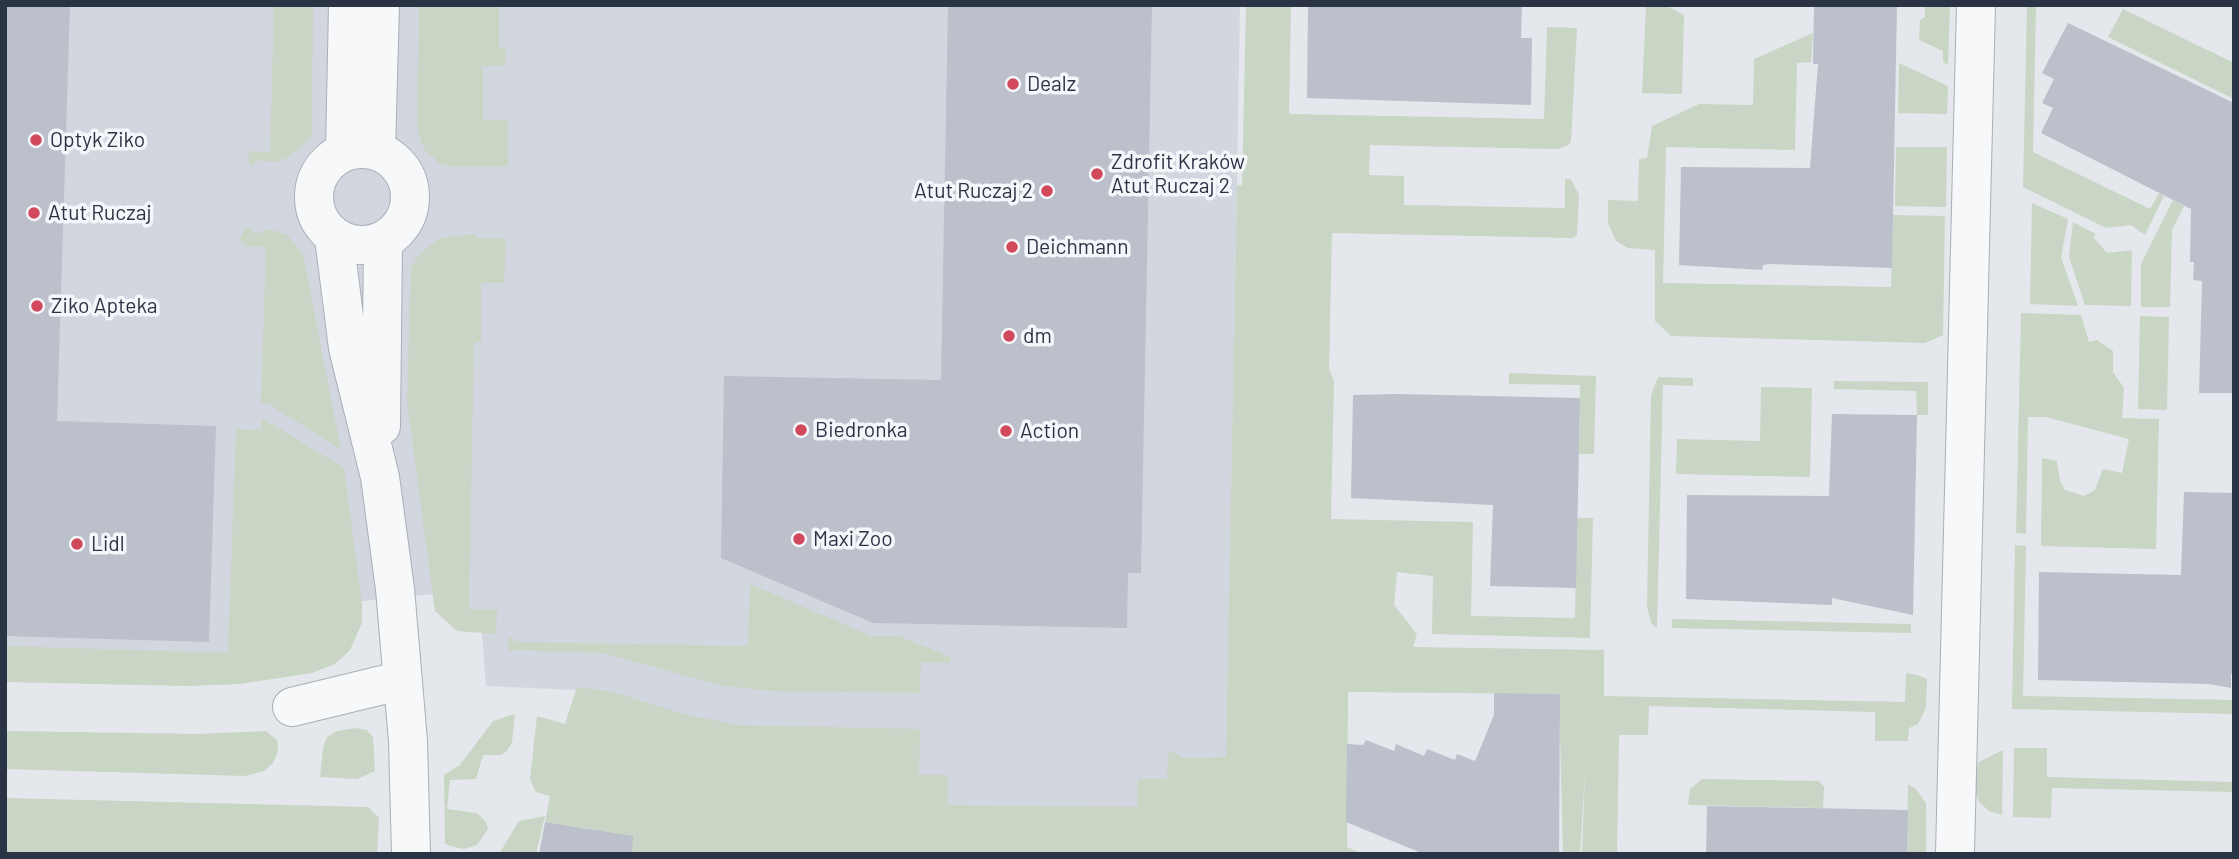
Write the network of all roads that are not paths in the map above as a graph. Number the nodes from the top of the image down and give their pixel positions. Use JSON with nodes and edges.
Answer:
{"nodes":[{"id":1,"x":348,"y":5,"type":"edge"},
{"id":2,"x":380,"y":5,"type":"edge"},
{"id":3,"x":1976,"y":5,"type":"edge"},
{"id":4,"x":361,"y":151,"type":"junction"},
{"id":5,"x":334,"y":237,"type":"junction"},
{"id":6,"x":383,"y":241,"type":"junction"},
{"id":7,"x":380,"y":477,"type":"junction"},
{"id":8,"x":404,"y":680,"type":"junction"},
{"id":9,"x":292,"y":707,"type":"dead end"},
{"id":10,"x":411,"y":854,"type":"edge"},
{"id":11,"x":1955,"y":854,"type":"edge"}],
"edges":[{"from":1,"to":4,"type":"street"},
{"from":2,"to":4,"type":"street"},
{"from":3,"to":11,"type":"street"},
{"from":4,"to":5,"type":"street"},
{"from":4,"to":6,"type":"street"},
{"from":5,"to":6,"type":"street"},
{"from":5,"to":7,"type":"street"},
{"from":6,"to":7,"type":"street"},
{"from":7,"to":8,"type":"street"},
{"from":8,"to":9,"type":"street"},
{"from":8,"to":10,"type":"street"}]}
